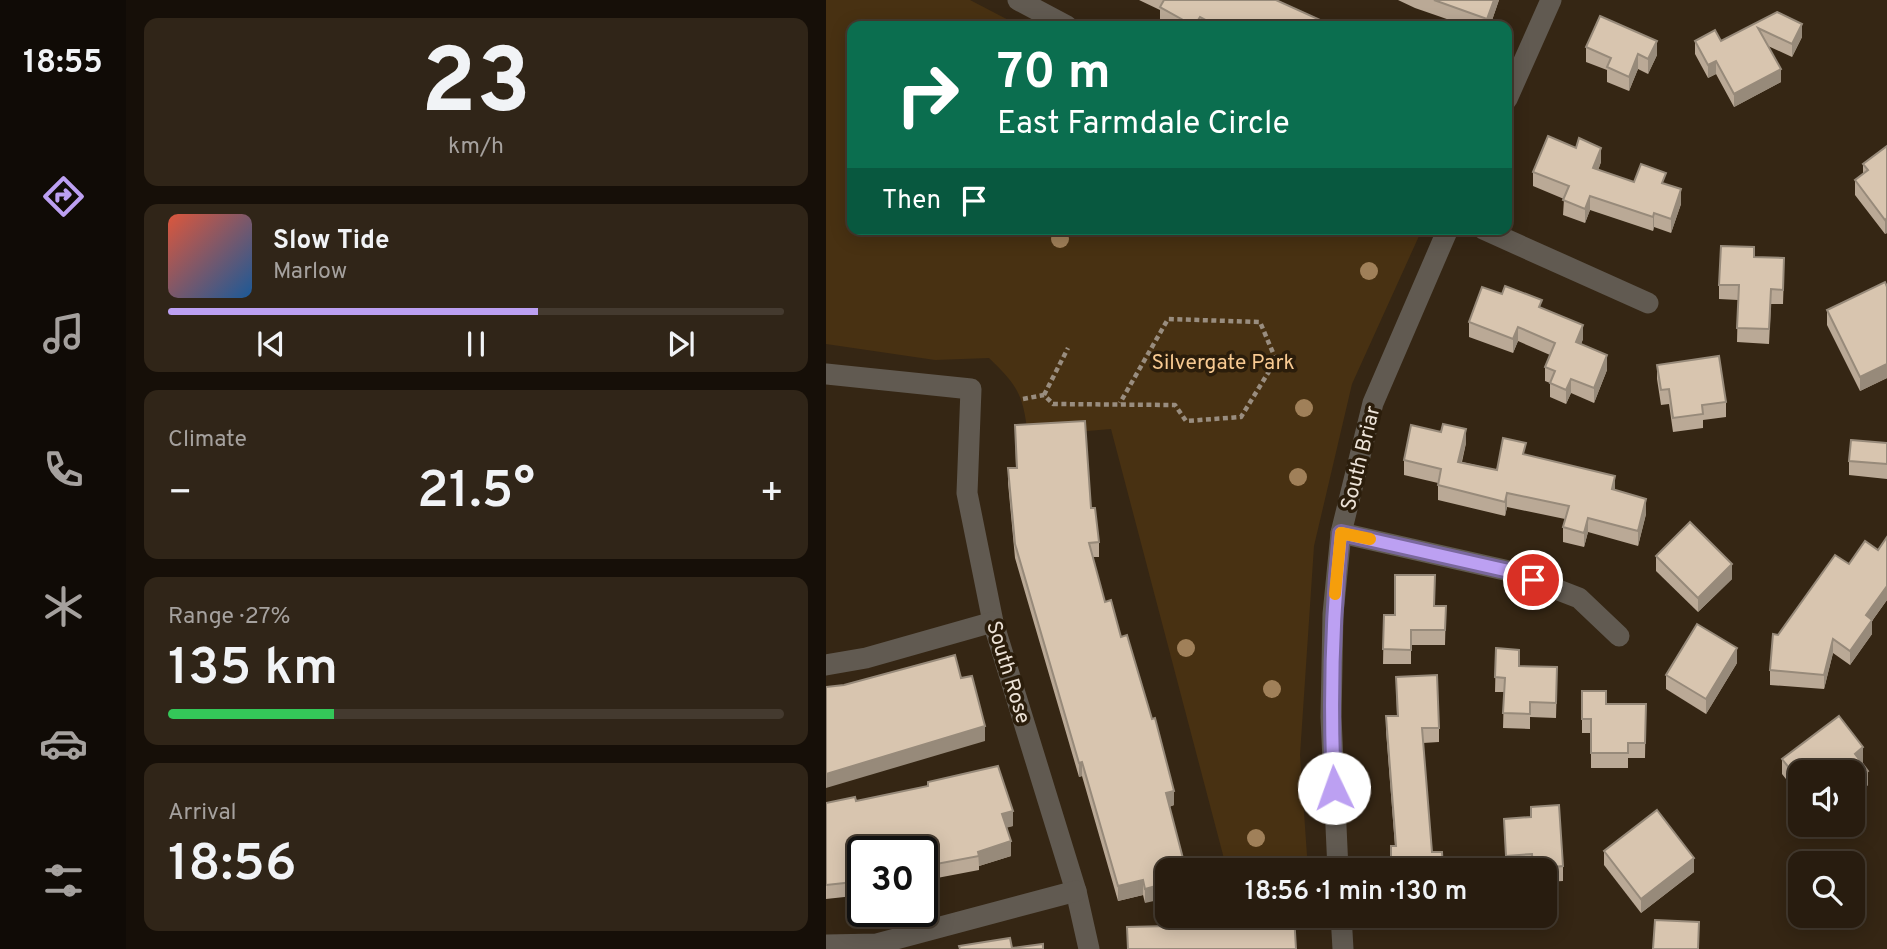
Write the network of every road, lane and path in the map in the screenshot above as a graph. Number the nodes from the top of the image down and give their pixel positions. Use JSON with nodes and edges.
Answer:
{"nodes":[{"id":1,"x":1018,"y":0,"type":"edge"},
{"id":2,"x":1551,"y":0,"type":"edge"},
{"id":3,"x":1058,"y":21,"type":"edge"},
{"id":4,"x":1512,"y":88,"type":"edge"},
{"id":5,"x":1445,"y":235,"type":"edge"},
{"id":6,"x":1496,"y":235,"type":"edge"},
{"id":7,"x":1648,"y":303,"type":"dead end"},
{"id":8,"x":1068,"y":348,"type":"dead end"},
{"id":9,"x":826,"y":374,"type":"edge"},
{"id":10,"x":1044,"y":396,"type":"junction"},
{"id":11,"x":1023,"y":399,"type":"dead end"},
{"id":12,"x":1120,"y":403,"type":"junction"},
{"id":13,"x":1341,"y":533,"type":"junction"},
{"id":14,"x":993,"y":622,"type":"junction"},
{"id":15,"x":1619,"y":636,"type":"dead end"},
{"id":16,"x":826,"y":665,"type":"edge"},
{"id":17,"x":1337,"y":858,"type":"edge"},
{"id":18,"x":1076,"y":891,"type":"junction"},
{"id":19,"x":1342,"y":928,"type":"edge"},
{"id":20,"x":826,"y":945,"type":"edge"},
{"id":21,"x":1089,"y":949,"type":"edge"},
{"id":22,"x":1343,"y":949,"type":"edge"}],
"edges":[{"from":1,"to":3,"type":"street"},
{"from":2,"to":4,"type":"street"},
{"from":5,"to":13,"type":"street","name":"South Briar"},
{"from":6,"to":7,"type":"street"},
{"from":8,"to":10,"type":"path"},
{"from":9,"to":14,"type":"street","name":"South Rose"},
{"from":10,"to":11,"type":"path"},
{"from":10,"to":12,"type":"path"},
{"from":12,"to":12,"type":"path"},
{"from":13,"to":15,"type":"street"},
{"from":13,"to":17,"type":"street","name":"South Briar"},
{"from":14,"to":16,"type":"street"},
{"from":14,"to":18,"type":"street","name":"South Rose"},
{"from":18,"to":20,"type":"street"},
{"from":18,"to":21,"type":"street","name":"South Rose"},
{"from":19,"to":22,"type":"street"}]}
